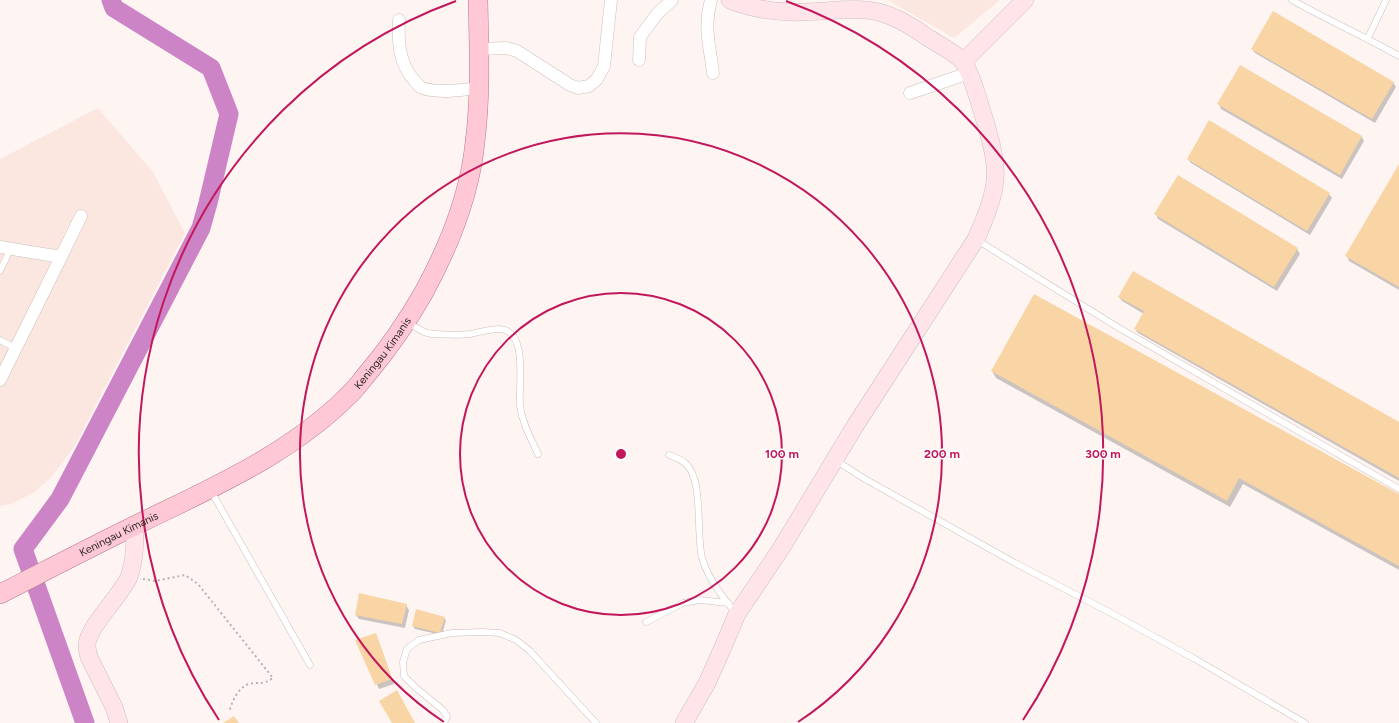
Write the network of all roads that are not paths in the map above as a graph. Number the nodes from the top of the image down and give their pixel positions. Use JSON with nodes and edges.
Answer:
{"nodes":[{"id":1,"x":478,"y":0,"type":"edge"},
{"id":2,"x":611,"y":0,"type":"edge"},
{"id":3,"x":672,"y":0,"type":"edge"},
{"id":4,"x":711,"y":0,"type":"edge"},
{"id":5,"x":730,"y":0,"type":"edge"},
{"id":6,"x":1026,"y":0,"type":"edge"},
{"id":7,"x":1292,"y":0,"type":"edge"},
{"id":8,"x":1386,"y":0,"type":"edge"},
{"id":9,"x":399,"y":20,"type":"dead end"},
{"id":10,"x":1368,"y":38,"type":"junction"},
{"id":11,"x":479,"y":49,"type":"junction"},
{"id":12,"x":1399,"y":56,"type":"edge"},
{"id":13,"x":639,"y":60,"type":"dead end"},
{"id":14,"x":966,"y":68,"type":"junction"},
{"id":15,"x":713,"y":73,"type":"dead end"},
{"id":16,"x":478,"y":88,"type":"junction"},
{"id":17,"x":910,"y":93,"type":"dead end"},
{"id":18,"x":81,"y":216,"type":"dead end"},
{"id":19,"x":976,"y":239,"type":"junction"},
{"id":20,"x":6,"y":247,"type":"edge"},
{"id":21,"x":60,"y":257,"type":"junction"},
{"id":22,"x":0,"y":271,"type":"edge"},
{"id":23,"x":407,"y":322,"type":"junction"},
{"id":24,"x":0,"y":340,"type":"edge"},
{"id":25,"x":15,"y":348,"type":"junction"},
{"id":26,"x":0,"y":380,"type":"edge"},
{"id":27,"x":538,"y":454,"type":"dead end"},
{"id":28,"x":669,"y":455,"type":"dead end"},
{"id":29,"x":834,"y":459,"type":"junction"},
{"id":30,"x":1399,"y":489,"type":"edge"},
{"id":31,"x":211,"y":490,"type":"junction"},
{"id":32,"x":135,"y":526,"type":"junction"},
{"id":33,"x":5,"y":591,"type":"edge"},
{"id":34,"x":732,"y":608,"type":"junction"},
{"id":35,"x":646,"y":622,"type":"dead end"},
{"id":36,"x":310,"y":665,"type":"dead end"},
{"id":37,"x":119,"y":723,"type":"edge"},
{"id":38,"x":444,"y":723,"type":"edge"},
{"id":39,"x":596,"y":723,"type":"edge"},
{"id":40,"x":684,"y":723,"type":"edge"},
{"id":41,"x":1305,"y":723,"type":"edge"}],
"edges":[{"from":1,"to":11,"type":"main road","name":"Keningau Kimanis"},
{"from":2,"to":11,"type":"street"},
{"from":3,"to":13,"type":"street"},
{"from":4,"to":15,"type":"street"},
{"from":5,"to":14,"type":"street"},
{"from":6,"to":14,"type":"street"},
{"from":7,"to":10,"type":"lane"},
{"from":8,"to":10,"type":"lane"},
{"from":9,"to":16,"type":"street"},
{"from":10,"to":12,"type":"lane"},
{"from":11,"to":16,"type":"main road","name":"Keningau Kimanis"},
{"from":14,"to":17,"type":"street"},
{"from":14,"to":19,"type":"street"},
{"from":16,"to":23,"type":"main road","name":"Keningau Kimanis"},
{"from":18,"to":21,"type":"street"},
{"from":19,"to":29,"type":"street"},
{"from":19,"to":30,"type":"lane"},
{"from":20,"to":21,"type":"street"},
{"from":20,"to":22,"type":"lane"},
{"from":21,"to":25,"type":"street"},
{"from":23,"to":27,"type":"lane"},
{"from":23,"to":31,"type":"main road","name":"Keningau Kimanis"},
{"from":24,"to":25,"type":"lane"},
{"from":25,"to":26,"type":"street"},
{"from":28,"to":34,"type":"lane"},
{"from":29,"to":34,"type":"street"},
{"from":29,"to":41,"type":"lane"},
{"from":31,"to":32,"type":"main road","name":"Keningau Kimanis"},
{"from":31,"to":36,"type":"lane"},
{"from":32,"to":33,"type":"main road","name":"Keningau Kimanis"},
{"from":32,"to":37,"type":"street"},
{"from":34,"to":35,"type":"lane"},
{"from":34,"to":40,"type":"street"},
{"from":38,"to":39,"type":"lane"}]}
